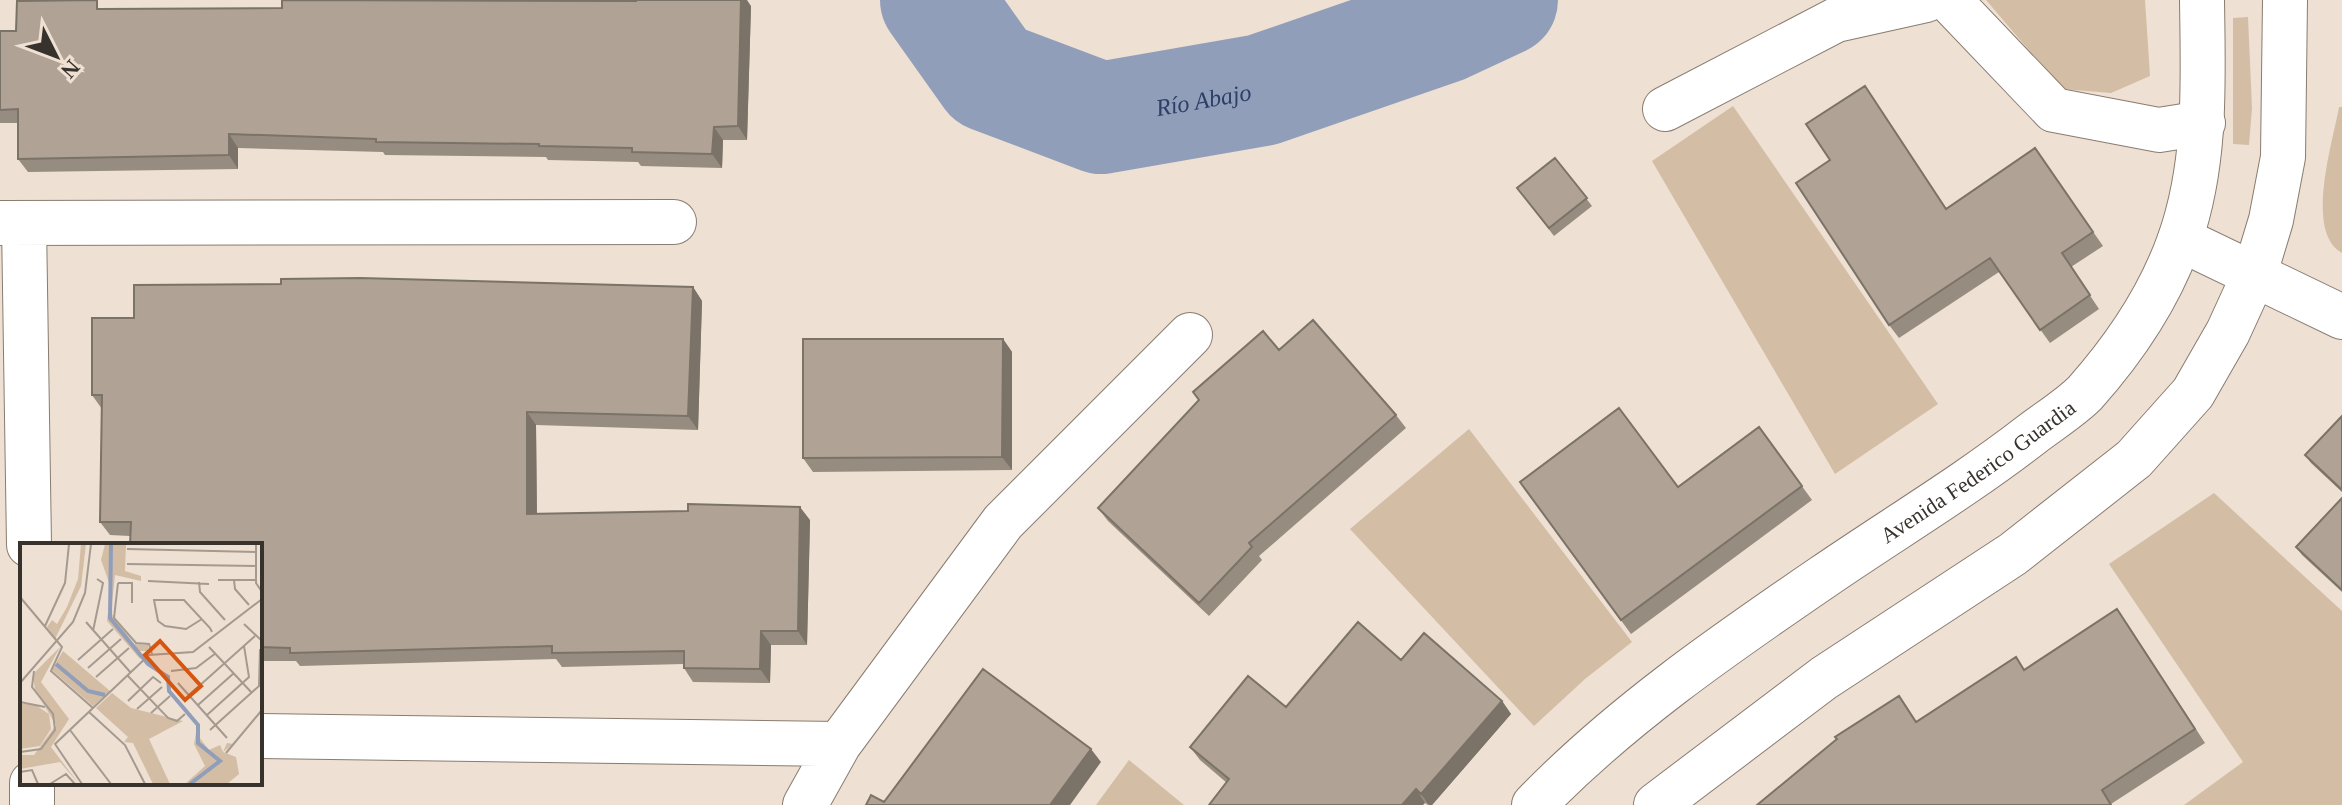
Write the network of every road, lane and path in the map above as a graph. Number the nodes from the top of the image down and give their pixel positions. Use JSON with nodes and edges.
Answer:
{"nodes":[{"id":1,"x":1926,"y":0,"type":"edge"},
{"id":2,"x":1949,"y":0,"type":"edge"},
{"id":3,"x":2286,"y":14,"type":"edge"},
{"id":4,"x":2202,"y":16,"type":"edge"},
{"id":5,"x":1665,"y":109,"type":"dead end"},
{"id":6,"x":2203,"y":123,"type":"junction"},
{"id":7,"x":674,"y":222,"type":"dead end"},
{"id":8,"x":12,"y":223,"type":"edge"},
{"id":9,"x":2180,"y":239,"type":"junction"},
{"id":10,"x":2255,"y":273,"type":"junction"},
{"id":11,"x":2342,"y":317,"type":"edge"},
{"id":12,"x":1190,"y":335,"type":"dead end"},
{"id":13,"x":29,"y":543,"type":"edge"},
{"id":14,"x":262,"y":736,"type":"edge"},
{"id":15,"x":839,"y":744,"type":"junction"},
{"id":16,"x":805,"y":805,"type":"edge"},
{"id":17,"x":1534,"y":805,"type":"edge"},
{"id":18,"x":1656,"y":805,"type":"edge"}],
"edges":[{"from":1,"to":5,"type":"street"},
{"from":2,"to":6,"type":"street"},
{"from":3,"to":10,"type":"street"},
{"from":4,"to":6,"type":"street","name":"Avenida Federico Guardia"},
{"from":6,"to":9,"type":"street","name":"Avenida Federico Guardia"},
{"from":7,"to":8,"type":"street"},
{"from":8,"to":13,"type":"street"},
{"from":9,"to":10,"type":"street"},
{"from":9,"to":17,"type":"street","name":"Avenida Federico Guardia"},
{"from":10,"to":11,"type":"street"},
{"from":10,"to":18,"type":"street"},
{"from":12,"to":15,"type":"street"},
{"from":14,"to":15,"type":"street"},
{"from":15,"to":16,"type":"street"}]}
